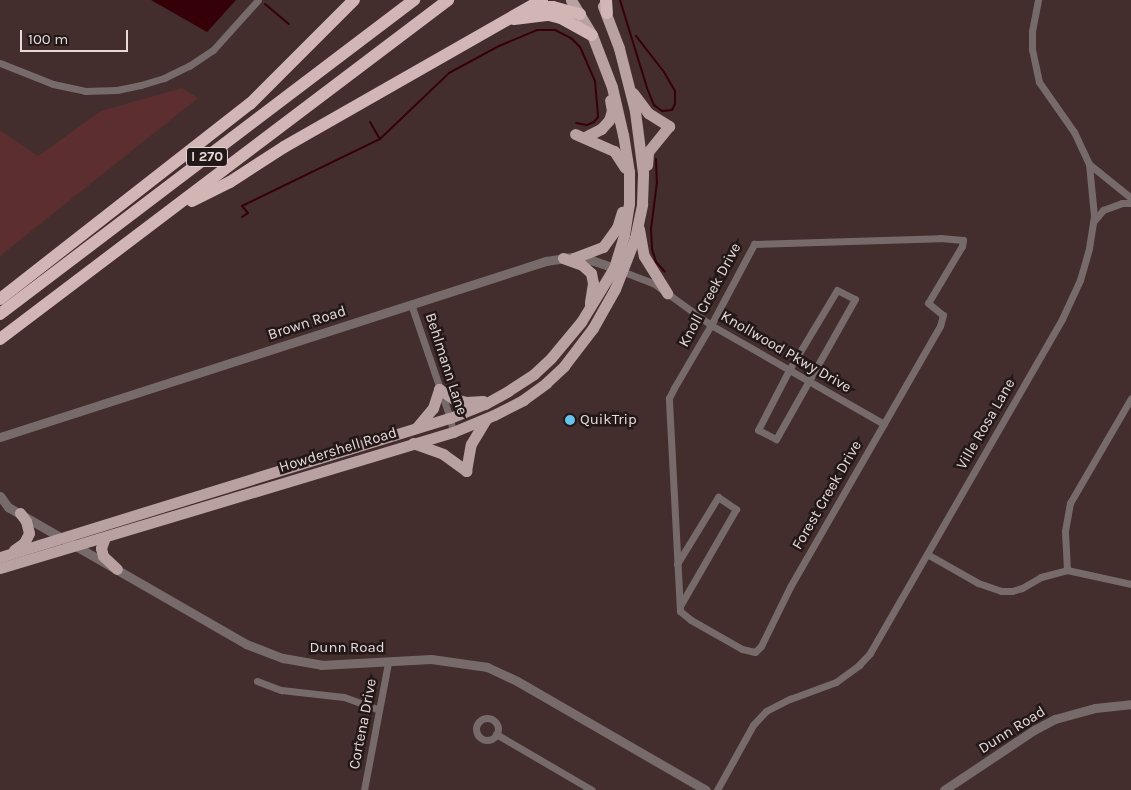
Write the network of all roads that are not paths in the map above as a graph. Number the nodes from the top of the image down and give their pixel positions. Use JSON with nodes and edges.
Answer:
{"nodes":[{"id":1,"x":258,"y":0,"type":"edge"},
{"id":2,"x":354,"y":0,"type":"edge"},
{"id":3,"x":414,"y":0,"type":"edge"},
{"id":4,"x":448,"y":0,"type":"edge"},
{"id":5,"x":542,"y":0,"type":"edge"},
{"id":6,"x":571,"y":0,"type":"edge"},
{"id":7,"x":600,"y":0,"type":"edge"},
{"id":8,"x":1038,"y":0,"type":"edge"},
{"id":9,"x":606,"y":6,"type":"edge"},
{"id":10,"x":527,"y":8,"type":"junction"},
{"id":11,"x":580,"y":14,"type":"junction"},
{"id":12,"x":506,"y":20,"type":"junction"},
{"id":13,"x":592,"y":35,"type":"junction"},
{"id":14,"x":602,"y":60,"type":"junction"},
{"id":15,"x":0,"y":63,"type":"edge"},
{"id":16,"x":630,"y":87,"type":"junction"},
{"id":17,"x":575,"y":134,"type":"dead end"},
{"id":18,"x":587,"y":136,"type":"dead end"},
{"id":19,"x":1089,"y":164,"type":"junction"},
{"id":20,"x":629,"y":178,"type":"junction"},
{"id":21,"x":643,"y":178,"type":"junction"},
{"id":22,"x":1131,"y":198,"type":"edge"},
{"id":23,"x":629,"y":203,"type":"junction"},
{"id":24,"x":1131,"y":203,"type":"edge"},
{"id":25,"x":161,"y":217,"type":"junction"},
{"id":26,"x":639,"y":222,"type":"junction"},
{"id":27,"x":1093,"y":222,"type":"junction"},
{"id":28,"x":963,"y":240,"type":"joint"},
{"id":29,"x":569,"y":258,"type":"junction"},
{"id":30,"x":619,"y":270,"type":"junction"},
{"id":31,"x":667,"y":292,"type":"junction"},
{"id":32,"x":0,"y":299,"type":"edge"},
{"id":33,"x":411,"y":304,"type":"junction"},
{"id":34,"x":588,"y":312,"type":"junction"},
{"id":35,"x":0,"y":314,"type":"edge"},
{"id":36,"x":711,"y":325,"type":"junction"},
{"id":37,"x":0,"y":339,"type":"edge"},
{"id":38,"x":789,"y":370,"type":"junction"},
{"id":39,"x":809,"y":382,"type":"junction"},
{"id":40,"x":439,"y":389,"type":"junction"},
{"id":41,"x":499,"y":396,"type":"junction"},
{"id":42,"x":1131,"y":398,"type":"edge"},
{"id":43,"x":450,"y":418,"type":"junction"},
{"id":44,"x":486,"y":419,"type":"junction"},
{"id":45,"x":884,"y":424,"type":"junction"},
{"id":46,"x":413,"y":430,"type":"junction"},
{"id":47,"x":453,"y":432,"type":"junction"},
{"id":48,"x":0,"y":437,"type":"edge"},
{"id":49,"x":412,"y":443,"type":"junction"},
{"id":50,"x":0,"y":496,"type":"edge"},
{"id":51,"x":20,"y":513,"type":"junction"},
{"id":52,"x":105,"y":536,"type":"junction"},
{"id":53,"x":62,"y":538,"type":"junction"},
{"id":54,"x":76,"y":545,"type":"junction"},
{"id":55,"x":927,"y":554,"type":"junction"},
{"id":56,"x":2,"y":556,"type":"edge"},
{"id":57,"x":677,"y":564,"type":"junction"},
{"id":58,"x":0,"y":568,"type":"edge"},
{"id":59,"x":117,"y":569,"type":"junction"},
{"id":60,"x":1067,"y":570,"type":"junction"},
{"id":61,"x":1131,"y":584,"type":"edge"},
{"id":62,"x":680,"y":606,"type":"junction"},
{"id":63,"x":388,"y":662,"type":"junction"},
{"id":64,"x":256,"y":681,"type":"dead end"},
{"id":65,"x":1131,"y":704,"type":"edge"},
{"id":66,"x":379,"y":710,"type":"junction"},
{"id":67,"x":496,"y":734,"type":"dead end"},
{"id":68,"x":364,"y":790,"type":"edge"},
{"id":69,"x":592,"y":790,"type":"edge"},
{"id":70,"x":706,"y":790,"type":"edge"},
{"id":71,"x":717,"y":790,"type":"edge"},
{"id":72,"x":944,"y":790,"type":"edge"}],
"edges":[{"from":1,"to":15,"type":"street"},
{"from":2,"to":32,"type":"highway"},
{"from":3,"to":35,"type":"highway","number":"I 270"},
{"from":4,"to":25,"type":"highway","number":"I 270"},
{"from":5,"to":10,"type":"highway"},
{"from":6,"to":11,"type":"main road"},
{"from":7,"to":9,"type":"main road"},
{"from":8,"to":19,"type":"street","name":"Ville Rosa Lane"},
{"from":9,"to":16,"type":"main road"},
{"from":10,"to":11,"type":"highway"},
{"from":10,"to":12,"type":"highway"},
{"from":11,"to":13,"type":"main road"},
{"from":12,"to":13,"type":"highway"},
{"from":12,"to":25,"type":"highway"},
{"from":13,"to":14,"type":"main road"},
{"from":14,"to":18,"type":"main road"},
{"from":14,"to":20,"type":"main road"},
{"from":16,"to":21,"type":"main road"},
{"from":16,"to":21,"type":"main road"},
{"from":17,"to":20,"type":"main road"},
{"from":19,"to":22,"type":"street"},
{"from":19,"to":27,"type":"street","name":"Ville Rosa Lane"},
{"from":20,"to":23,"type":"main road"},
{"from":21,"to":26,"type":"main road"},
{"from":23,"to":29,"type":"main road"},
{"from":23,"to":30,"type":"main road"},
{"from":24,"to":27,"type":"street"},
{"from":25,"to":37,"type":"highway","number":"I 270"},
{"from":26,"to":30,"type":"main road"},
{"from":26,"to":31,"type":"main road"},
{"from":27,"to":55,"type":"street","name":"Ville Rosa Lane"},
{"from":28,"to":36,"type":"street","name":"Knoll Creek Drive"},
{"from":28,"to":45,"type":"street","name":"Forest Creek Drive"},
{"from":29,"to":30,"type":"street","name":"Brown Road"},
{"from":29,"to":33,"type":"street","name":"Brown Road"},
{"from":29,"to":34,"type":"main road"},
{"from":30,"to":31,"type":"street","name":"Knollwood Pkwy Drive"},
{"from":30,"to":34,"type":"main road","name":"Howdershell Road"},
{"from":30,"to":44,"type":"main road","name":"Howdershell Road"},
{"from":31,"to":36,"type":"street","name":"Knollwood Pkwy Drive"},
{"from":33,"to":40,"type":"street","name":"Behlmann Lane"},
{"from":33,"to":48,"type":"street","name":"Brown Road"},
{"from":34,"to":41,"type":"main road","name":"Howdershell Road"},
{"from":36,"to":38,"type":"street","name":"Knollwood Pkwy Drive"},
{"from":36,"to":57,"type":"street","name":"Knoll Creek Drive"},
{"from":38,"to":39,"type":"street","name":"Knollwood Pkwy Drive"},
{"from":38,"to":39,"type":"street"},
{"from":38,"to":39,"type":"street"},
{"from":39,"to":45,"type":"street","name":"Knollwood Pkwy Drive"},
{"from":40,"to":41,"type":"main road"},
{"from":40,"to":43,"type":"street","name":"Behlmann Lane"},
{"from":40,"to":46,"type":"main road"},
{"from":41,"to":43,"type":"main road","name":"Howdershell Road"},
{"from":42,"to":60,"type":"street"},
{"from":43,"to":46,"type":"main road","name":"Howdershell Road"},
{"from":43,"to":47,"type":"street","name":"Behlmann Lane"},
{"from":44,"to":47,"type":"main road","name":"Howdershell Road"},
{"from":44,"to":49,"type":"main road"},
{"from":45,"to":62,"type":"street","name":"Forest Creek Drive"},
{"from":46,"to":53,"type":"main road","name":"Howdershell Road"},
{"from":47,"to":49,"type":"main road","name":"Howdershell Road"},
{"from":49,"to":52,"type":"main road","name":"Howdershell Road"},
{"from":50,"to":51,"type":"street","name":"Dunn Road"},
{"from":51,"to":53,"type":"street","name":"Dunn Road"},
{"from":51,"to":56,"type":"main road"},
{"from":52,"to":54,"type":"main road","name":"Howdershell Road"},
{"from":52,"to":59,"type":"main road"},
{"from":53,"to":54,"type":"street","name":"Dunn Road"},
{"from":53,"to":56,"type":"main road","name":"Howdershell Road"},
{"from":54,"to":58,"type":"main road","name":"Howdershell Road"},
{"from":54,"to":59,"type":"street","name":"Dunn Road"},
{"from":55,"to":60,"type":"street"},
{"from":55,"to":71,"type":"street","name":"Ville Rosa Lane"},
{"from":57,"to":62,"type":"street"},
{"from":57,"to":62,"type":"street"},
{"from":59,"to":63,"type":"street","name":"Dunn Road"},
{"from":60,"to":61,"type":"street"},
{"from":63,"to":66,"type":"street","name":"Cortena Drive"},
{"from":63,"to":70,"type":"street","name":"Dunn Road"},
{"from":64,"to":66,"type":"street"},
{"from":65,"to":72,"type":"street","name":"Dunn Road"},
{"from":66,"to":68,"type":"street","name":"Cortena Drive"},
{"from":67,"to":69,"type":"street"}]}
